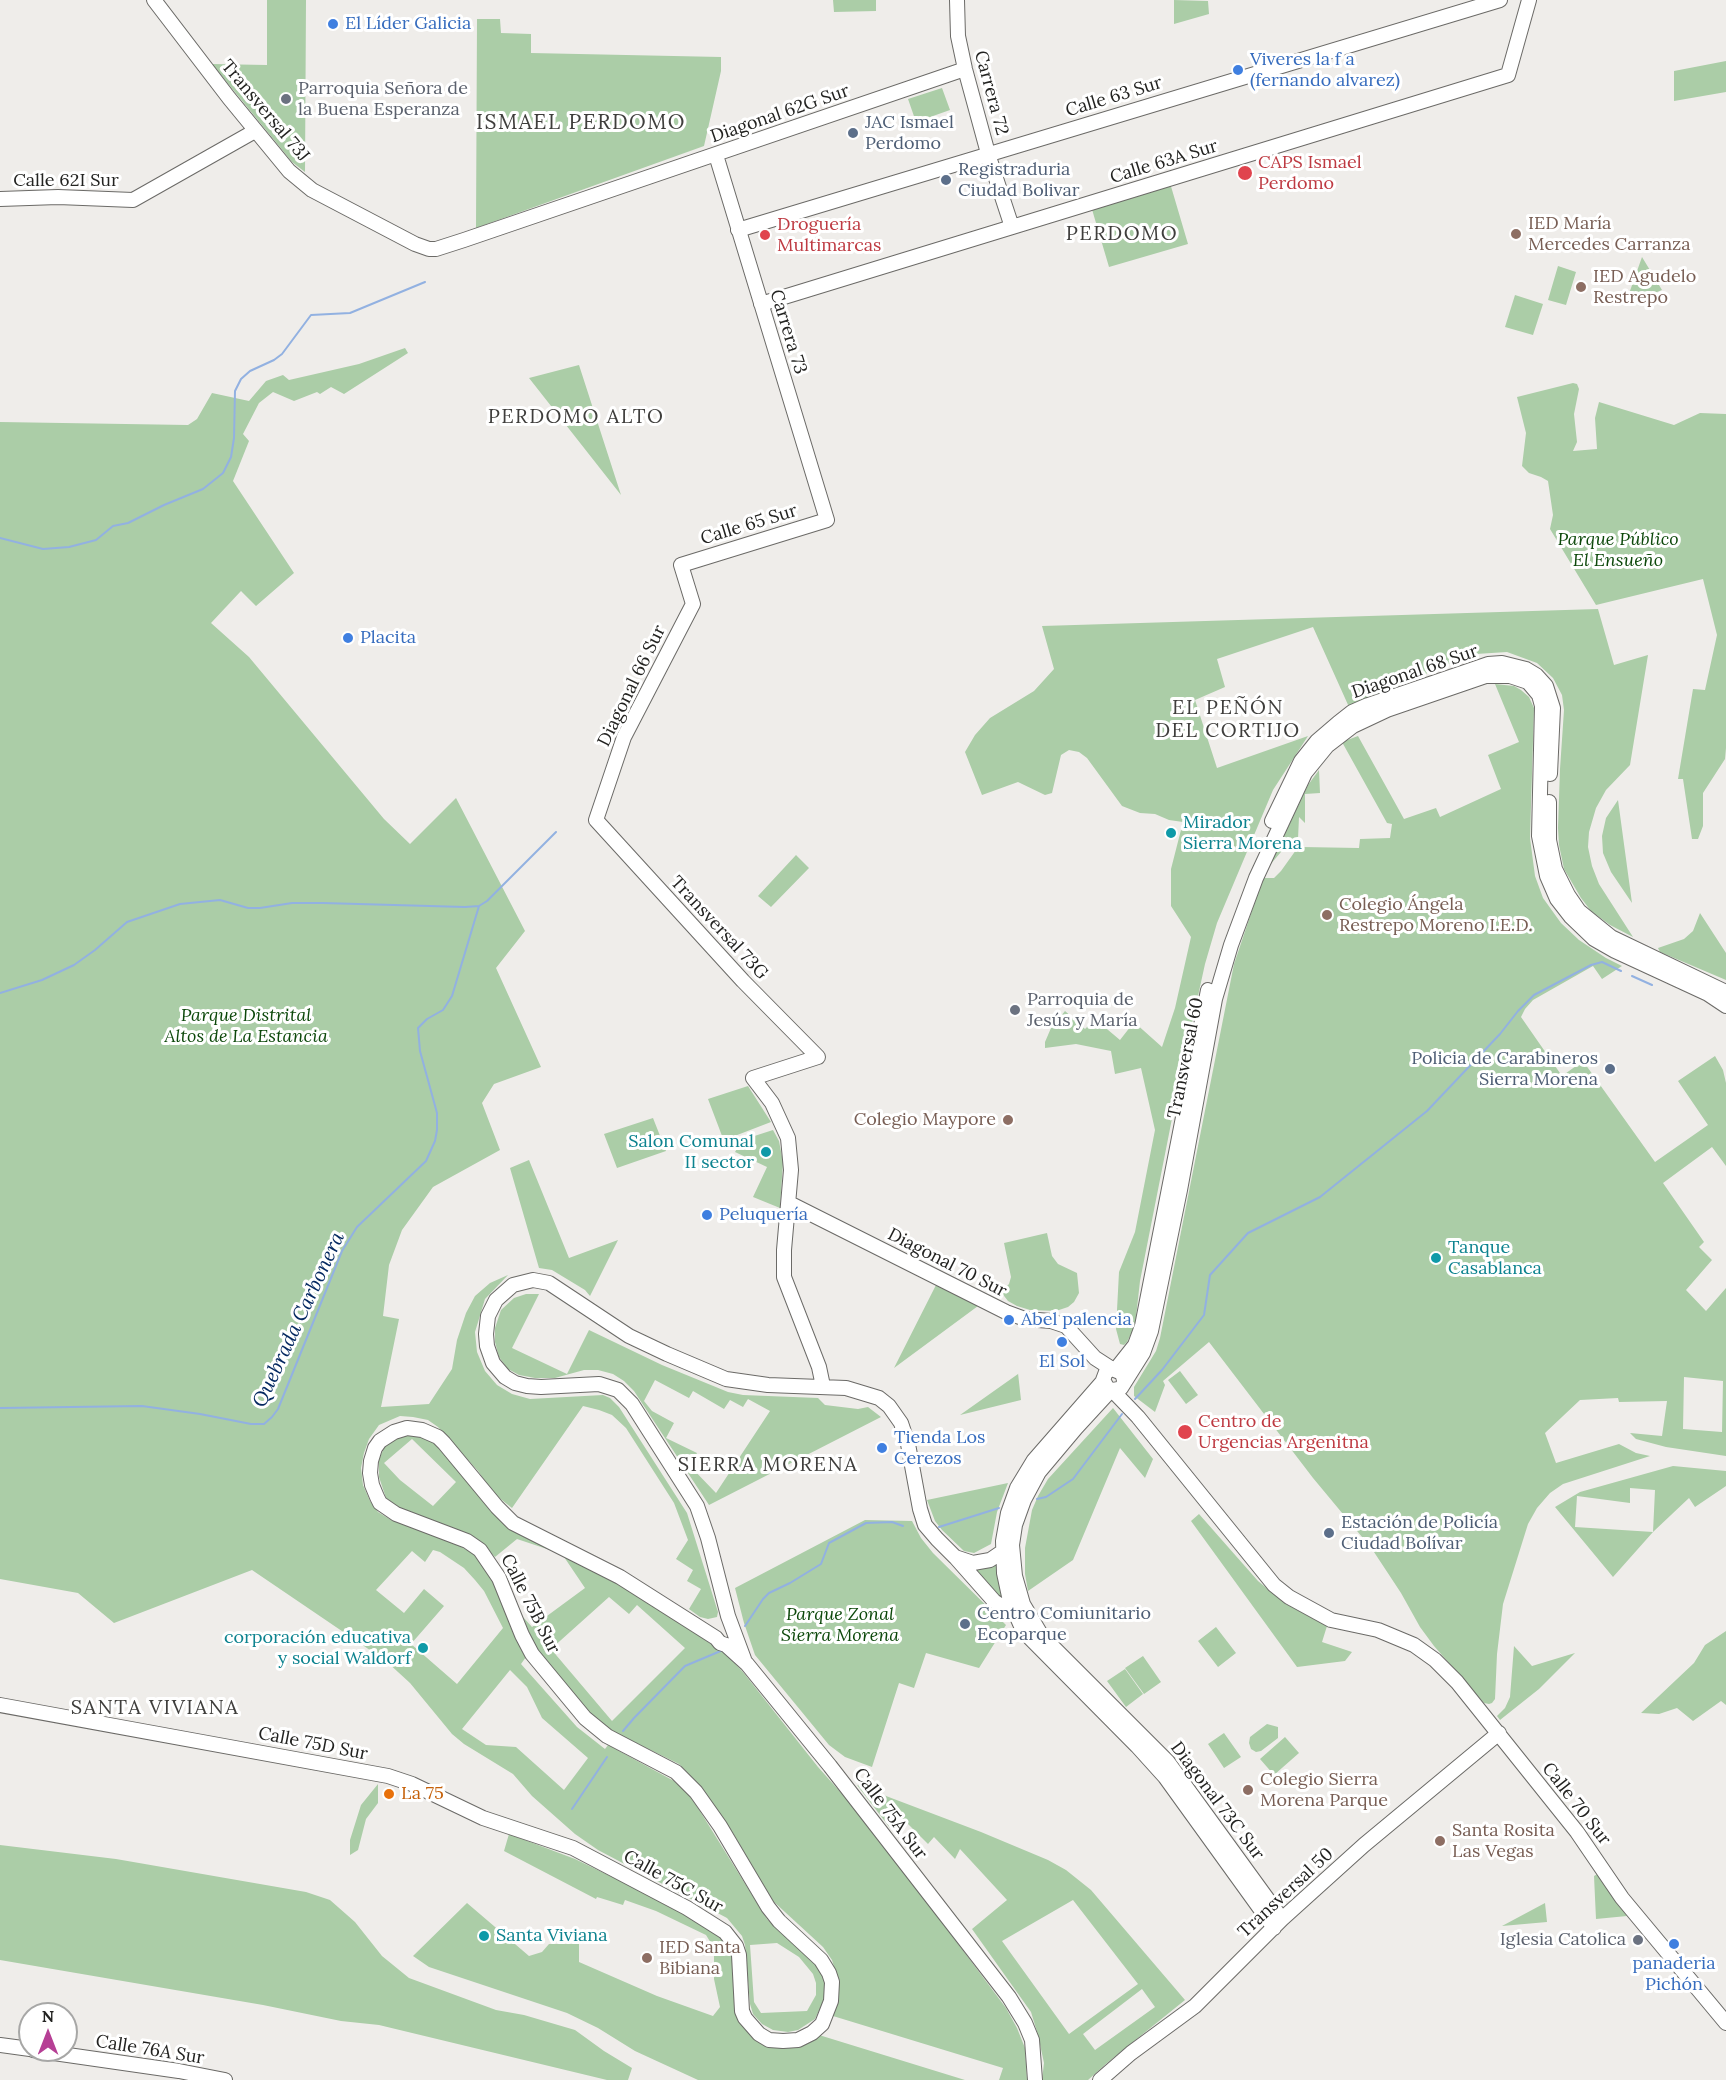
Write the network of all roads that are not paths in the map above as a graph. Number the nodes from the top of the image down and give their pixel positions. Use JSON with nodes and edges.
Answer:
{"nodes":[{"id":1,"x":154,"y":0,"type":"edge"},
{"id":2,"x":957,"y":0,"type":"edge"},
{"id":3,"x":1500,"y":0,"type":"edge"},
{"id":4,"x":1528,"y":0,"type":"edge"},
{"id":5,"x":965,"y":69,"type":"junction"},
{"id":6,"x":255,"y":131,"type":"junction"},
{"id":7,"x":988,"y":153,"type":"junction"},
{"id":8,"x":716,"y":155,"type":"junction"},
{"id":9,"x":0,"y":199,"type":"edge"},
{"id":10,"x":1012,"y":227,"type":"junction"},
{"id":11,"x":738,"y":230,"type":"junction"},
{"id":12,"x":436,"y":249,"type":"joint"},
{"id":13,"x":761,"y":304,"type":"junction"},
{"id":14,"x":827,"y":520,"type":"joint"},
{"id":15,"x":693,"y":604,"type":"joint"},
{"id":16,"x":1539,"y":685,"type":"junction"},
{"id":17,"x":1314,"y":752,"type":"joint"},
{"id":18,"x":596,"y":820,"type":"joint"},
{"id":19,"x":1726,"y":992,"type":"edge"},
{"id":20,"x":1726,"y":1006,"type":"edge"},
{"id":21,"x":789,"y":1203,"type":"junction"},
{"id":22,"x":1113,"y":1381,"type":"junction"},
{"id":23,"x":824,"y":1386,"type":"junction"},
{"id":24,"x":422,"y":1430,"type":"joint"},
{"id":25,"x":1007,"y":1549,"type":"junction"},
{"id":26,"x":955,"y":1557,"type":"junction"},
{"id":27,"x":1019,"y":1610,"type":"junction"},
{"id":28,"x":1378,"y":1630,"type":"joint"},
{"id":29,"x":725,"y":1634,"type":"junction"},
{"id":30,"x":0,"y":1705,"type":"edge"},
{"id":31,"x":1499,"y":1733,"type":"junction"},
{"id":32,"x":573,"y":1848,"type":"joint"},
{"id":33,"x":1278,"y":1923,"type":"junction"},
{"id":34,"x":1726,"y":2023,"type":"edge"},
{"id":35,"x":754,"y":2029,"type":"joint"},
{"id":36,"x":0,"y":2045,"type":"edge"},
{"id":37,"x":18,"y":2048,"type":"edge"},
{"id":38,"x":78,"y":2057,"type":"edge"},
{"id":39,"x":225,"y":2080,"type":"edge"},
{"id":40,"x":1035,"y":2080,"type":"edge"},
{"id":41,"x":1100,"y":2080,"type":"edge"}],
"edges":[{"from":1,"to":6,"type":"street","name":"Transversal 73J"},
{"from":2,"to":5,"type":"street","name":"Carrera 72"},
{"from":3,"to":7,"type":"street","name":"Calle 63 Sur"},
{"from":4,"to":10,"type":"street","name":"Calle 63A Sur"},
{"from":5,"to":7,"type":"street","name":"Carrera 72"},
{"from":5,"to":8,"type":"street","name":"Diagonal 62G Sur"},
{"from":6,"to":9,"type":"street","name":"Calle 62I Sur"},
{"from":6,"to":12,"type":"street","name":"Transversal 73J"},
{"from":7,"to":10,"type":"street","name":"Carrera 72"},
{"from":7,"to":11,"type":"street","name":"Calle 63 Sur"},
{"from":8,"to":11,"type":"street","name":"Carrera 73"},
{"from":8,"to":12,"type":"street","name":"Diagonal 62G Sur"},
{"from":10,"to":13,"type":"street","name":"Calle 63A Sur"},
{"from":11,"to":13,"type":"street","name":"Carrera 73"},
{"from":13,"to":14,"type":"street","name":"Carrera 73"},
{"from":14,"to":15,"type":"street","name":"Calle 65 Sur"},
{"from":15,"to":18,"type":"street","name":"Diagonal 66 Sur"},
{"from":16,"to":17,"type":"street","name":"Diagonal 68 Sur"},
{"from":16,"to":19,"type":"street"},
{"from":16,"to":20,"type":"street"},
{"from":17,"to":22,"type":"street","name":"Transversal 60"},
{"from":18,"to":21,"type":"street","name":"Transversal 73G"},
{"from":21,"to":22,"type":"street","name":"Diagonal 70 Sur"},
{"from":21,"to":23,"type":"street"},
{"from":22,"to":25,"type":"street","name":"Transversal 60"},
{"from":22,"to":28,"type":"street","name":"Diagonal 70 Sur"},
{"from":23,"to":26,"type":"street"},
{"from":23,"to":29,"type":"street"},
{"from":24,"to":29,"type":"street","name":"Calle 75A Sur"},
{"from":24,"to":35,"type":"street","name":"Calle 75B Sur"},
{"from":25,"to":26,"type":"street"},
{"from":25,"to":27,"type":"street","name":"Diagonal 73C Sur"},
{"from":26,"to":27,"type":"street"},
{"from":27,"to":33,"type":"street","name":"Diagonal 73C Sur"},
{"from":28,"to":31,"type":"street","name":"Calle 70 Sur"},
{"from":29,"to":40,"type":"street","name":"Calle 75A Sur"},
{"from":30,"to":32,"type":"street","name":"Calle 75D Sur"},
{"from":31,"to":33,"type":"street","name":"Transversal 50"},
{"from":31,"to":34,"type":"street","name":"Calle 70 Sur"},
{"from":32,"to":35,"type":"street","name":"Calle 75C Sur"},
{"from":33,"to":41,"type":"street","name":"Transversal 50"},
{"from":36,"to":37,"type":"street","name":"Calle 76A Sur"},
{"from":38,"to":39,"type":"street","name":"Calle 76A Sur"}]}
